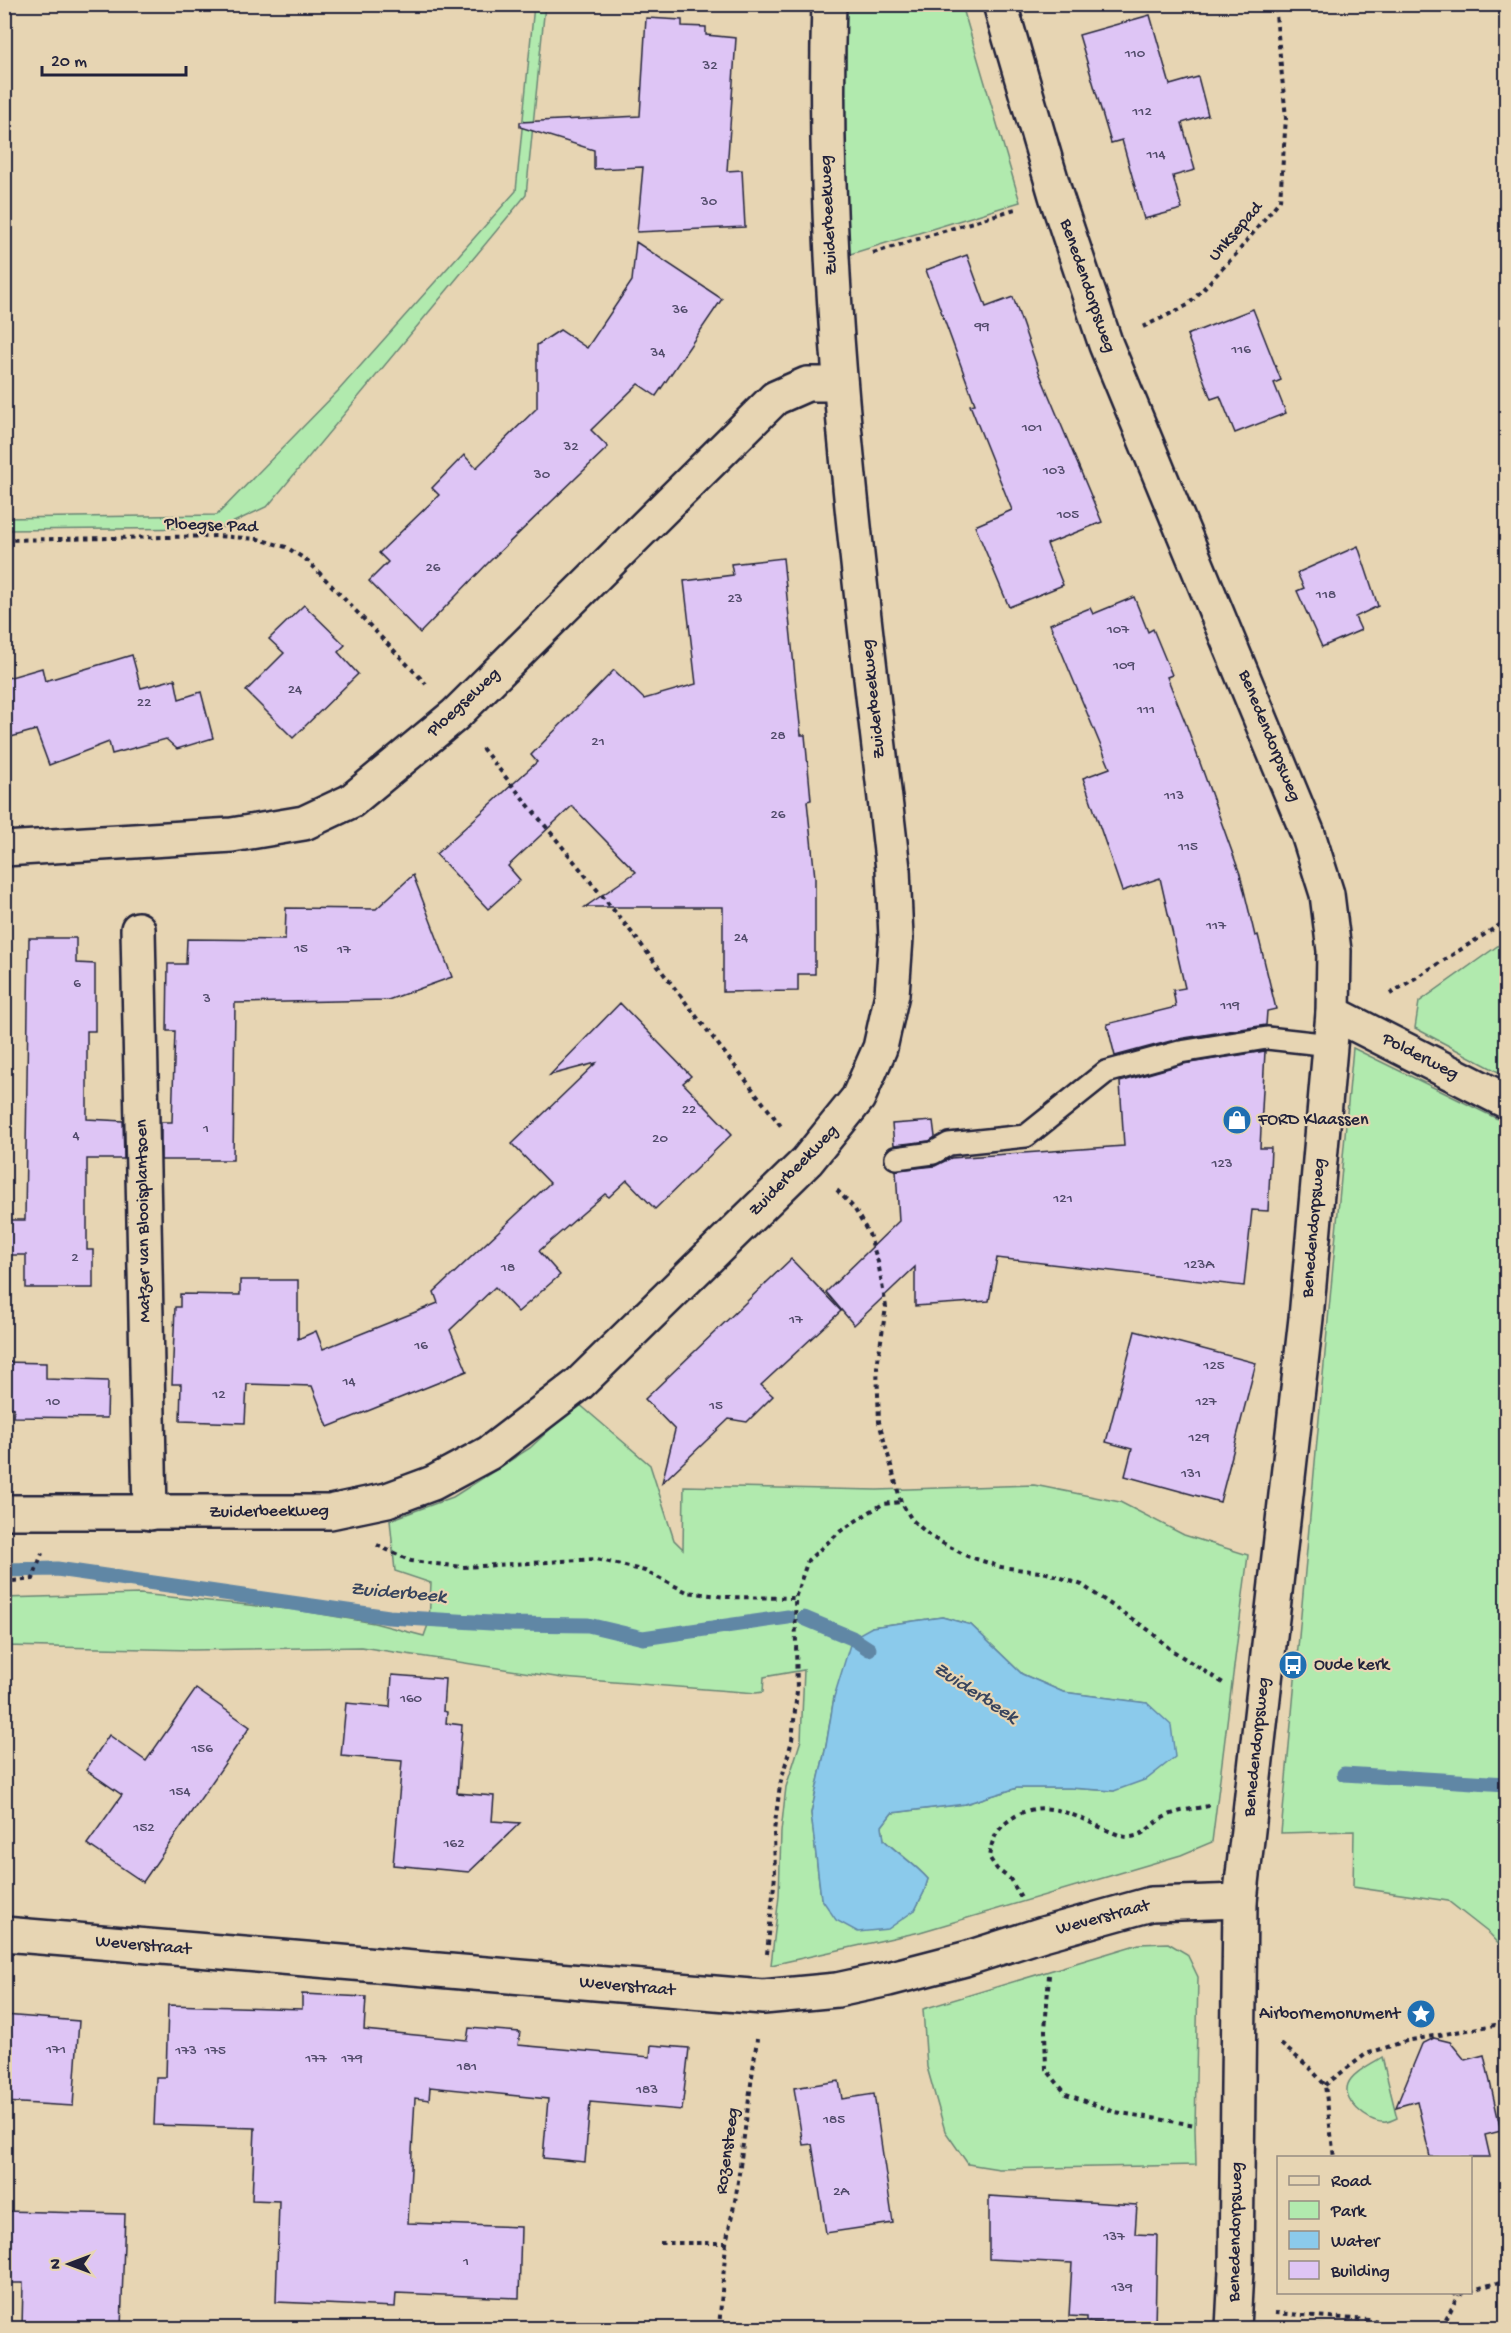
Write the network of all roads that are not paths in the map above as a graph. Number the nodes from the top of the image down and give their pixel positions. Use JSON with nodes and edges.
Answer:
{"nodes":[{"id":1,"x":829,"y":4,"type":"edge"},
{"id":2,"x":1000,"y":4,"type":"edge"},
{"id":3,"x":840,"y":384,"type":"junction"},
{"id":4,"x":4,"y":849,"type":"edge"},
{"id":5,"x":138,"y":929,"type":"dead end"},
{"id":6,"x":1333,"y":1013,"type":"junction"},
{"id":7,"x":1331,"y":1045,"type":"junction"},
{"id":8,"x":1506,"y":1101,"type":"edge"},
{"id":9,"x":896,"y":1158,"type":"dead end"},
{"id":10,"x":4,"y":1512,"type":"edge"},
{"id":11,"x":150,"y":1513,"type":"junction"},
{"id":12,"x":1240,"y":1901,"type":"junction"},
{"id":13,"x":4,"y":1934,"type":"edge"},
{"id":14,"x":1234,"y":2319,"type":"edge"}],
"edges":[{"from":1,"to":3,"type":"street","name":"Zuiderbeekweg"},
{"from":2,"to":6,"type":"street","name":"Benedendorpsweg"},
{"from":3,"to":4,"type":"street","name":"Ploegseweg"},
{"from":3,"to":11,"type":"street","name":"Zuiderbeekweg"},
{"from":5,"to":11,"type":"street","name":"Matzer van Blooisplantsoen"},
{"from":6,"to":7,"type":"street","name":"Benedendorpsweg"},
{"from":6,"to":8,"type":"street","name":"Polderweg"},
{"from":7,"to":9,"type":"lane"},
{"from":7,"to":12,"type":"street","name":"Benedendorpsweg"},
{"from":10,"to":11,"type":"street","name":"Zuiderbeekweg"},
{"from":12,"to":13,"type":"street","name":"Weverstraat"},
{"from":12,"to":14,"type":"street","name":"Benedendorpsweg"}]}
